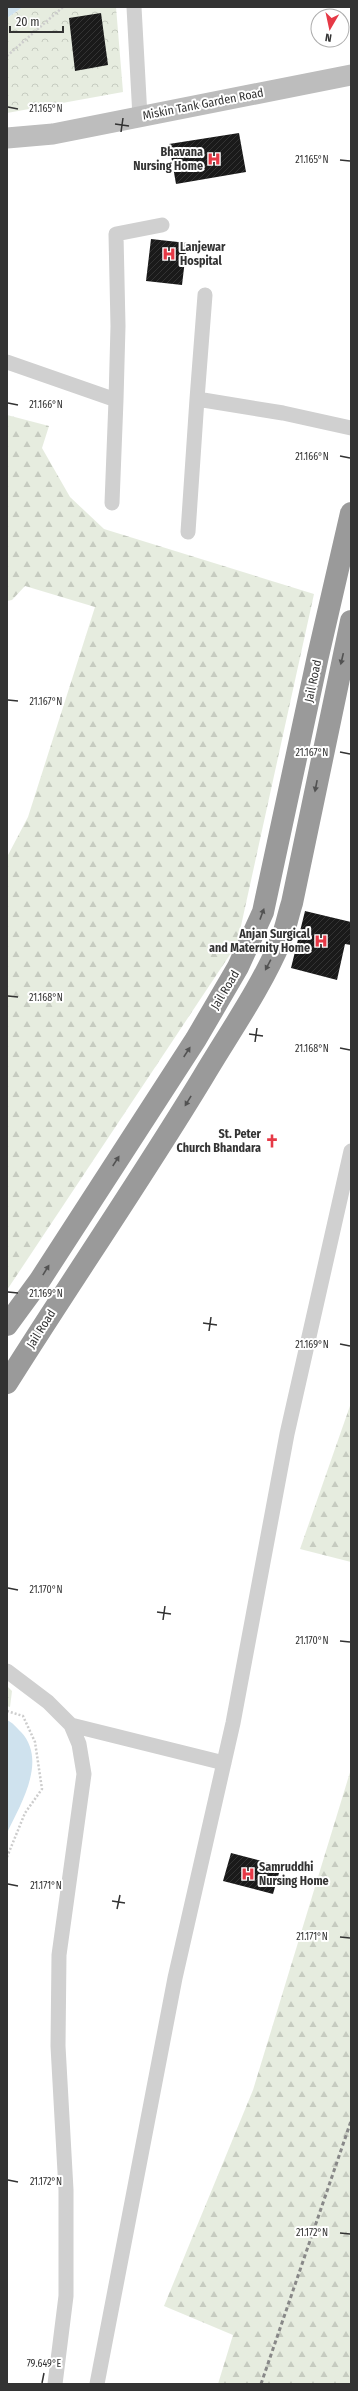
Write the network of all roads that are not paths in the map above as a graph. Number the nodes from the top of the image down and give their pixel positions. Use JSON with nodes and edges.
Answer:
{"nodes":[{"id":1,"x":134,"y":7,"type":"edge"},
{"id":2,"x":351,"y":75,"type":"edge"},
{"id":3,"x":140,"y":117,"type":"junction"},
{"id":4,"x":7,"y":138,"type":"edge"},
{"id":5,"x":162,"y":225,"type":"dead end"},
{"id":6,"x":205,"y":295,"type":"dead end"},
{"id":7,"x":7,"y":362,"type":"edge"},
{"id":8,"x":197,"y":399,"type":"junction"},
{"id":9,"x":116,"y":400,"type":"junction"},
{"id":10,"x":351,"y":428,"type":"edge"},
{"id":11,"x":112,"y":503,"type":"dead end"},
{"id":12,"x":351,"y":513,"type":"edge"},
{"id":13,"x":188,"y":532,"type":"dead end"},
{"id":14,"x":351,"y":621,"type":"edge"},
{"id":15,"x":351,"y":1151,"type":"edge"},
{"id":16,"x":7,"y":1325,"type":"edge"},
{"id":17,"x":7,"y":1383,"type":"edge"},
{"id":18,"x":7,"y":1671,"type":"edge"},
{"id":19,"x":71,"y":1725,"type":"junction"},
{"id":20,"x":224,"y":1763,"type":"junction"},
{"id":21,"x":55,"y":2384,"type":"edge"},
{"id":22,"x":97,"y":2384,"type":"edge"}],
"edges":[{"from":1,"to":3,"type":"street"},
{"from":2,"to":3,"type":"main road","name":"Miskin Tank Garden Road"},
{"from":3,"to":4,"type":"main road","name":"Miskin Tank Garden Road"},
{"from":5,"to":9,"type":"street"},
{"from":6,"to":8,"type":"street"},
{"from":7,"to":9,"type":"street"},
{"from":8,"to":10,"type":"street"},
{"from":8,"to":13,"type":"street"},
{"from":9,"to":11,"type":"street"},
{"from":16,"to":12,"type":"highway","name":"Jail Road","one_way":true},
{"from":14,"to":17,"type":"highway","name":"Jail Road","one_way":true},
{"from":15,"to":20,"type":"street"},
{"from":18,"to":19,"type":"street"},
{"from":19,"to":20,"type":"street"},
{"from":19,"to":21,"type":"street"},
{"from":20,"to":22,"type":"street"}]}
